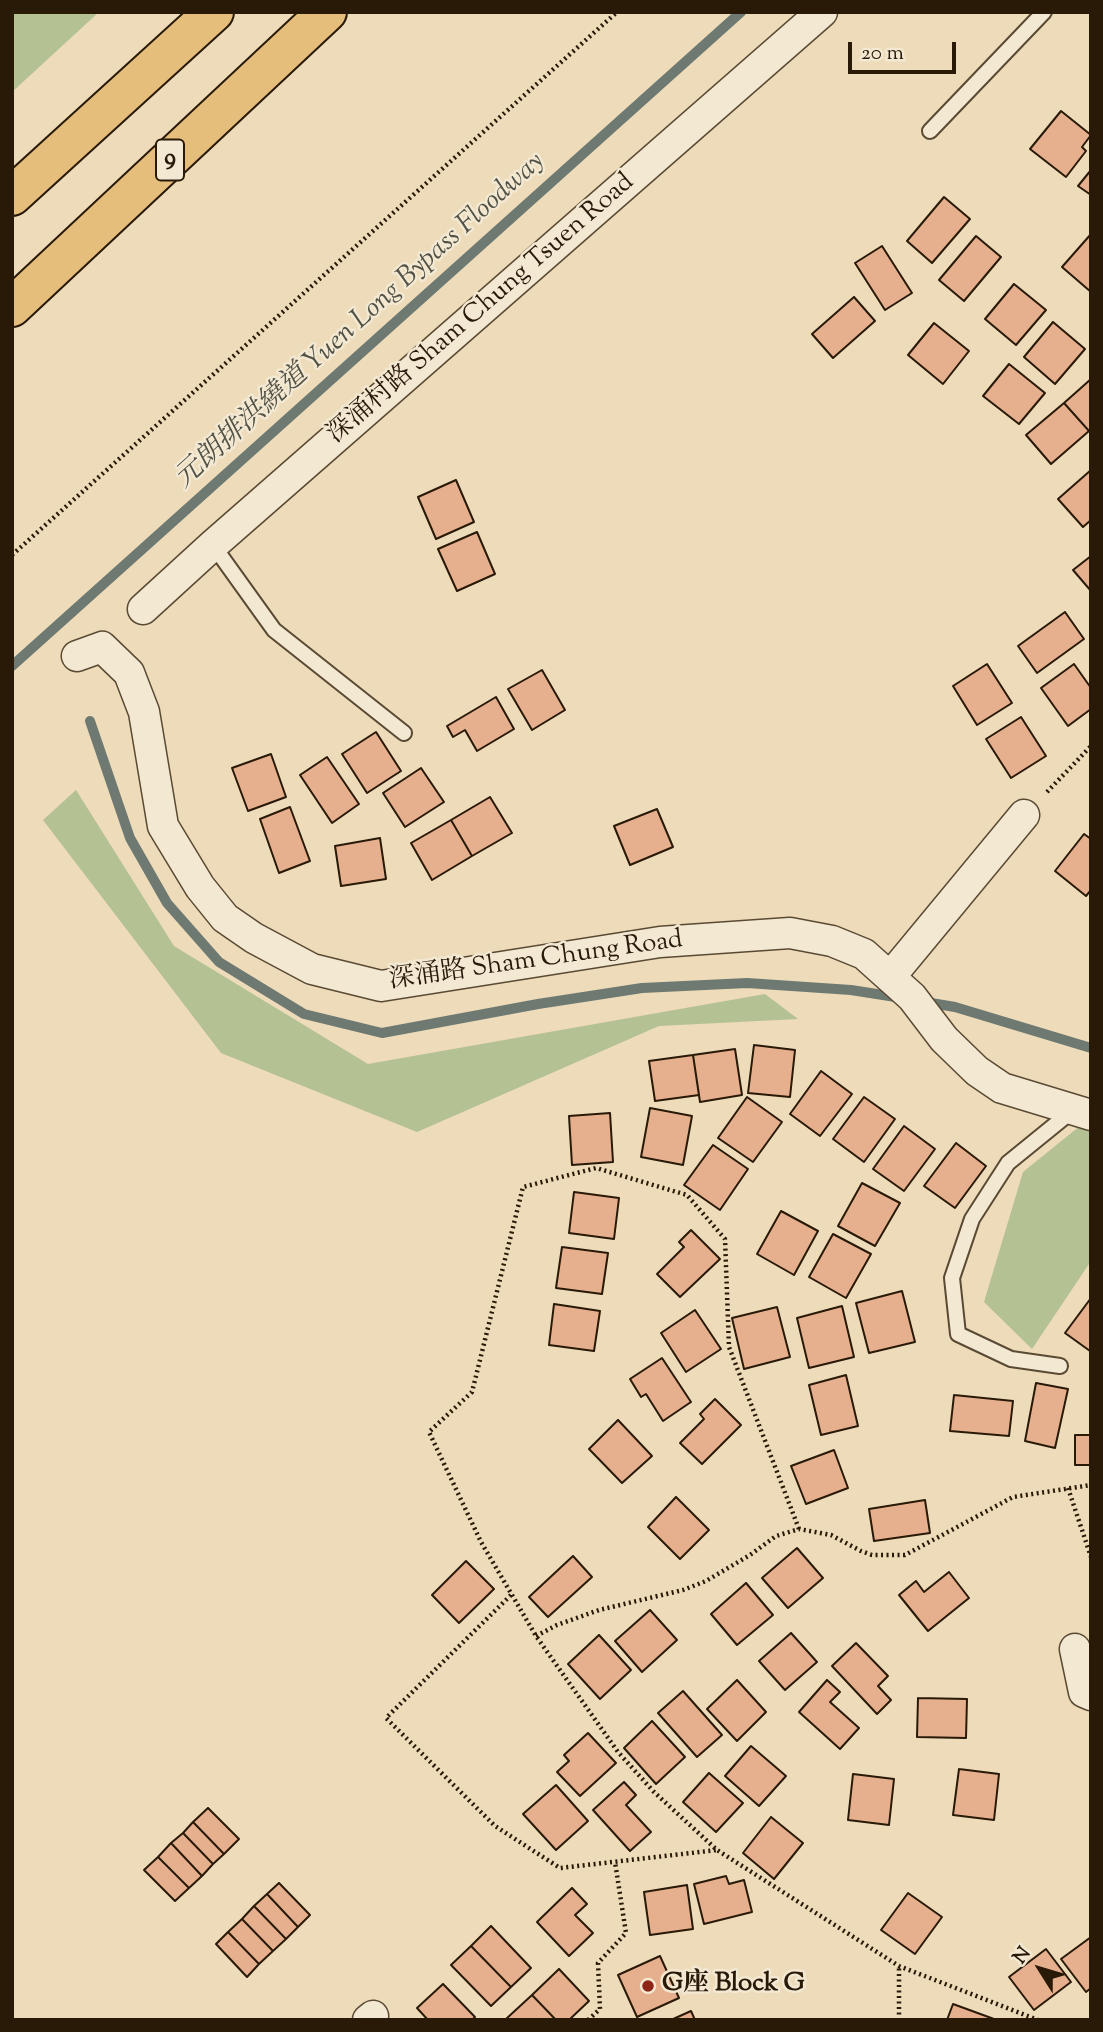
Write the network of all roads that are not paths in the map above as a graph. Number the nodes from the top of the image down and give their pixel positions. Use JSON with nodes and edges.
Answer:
{"nodes":[{"id":1,"x":214,"y":12,"type":"edge"},
{"id":2,"x":327,"y":12,"type":"edge"},
{"id":3,"x":822,"y":12,"type":"edge"},
{"id":4,"x":1044,"y":12,"type":"edge"},
{"id":5,"x":930,"y":131,"type":"dead end"},
{"id":6,"x":12,"y":196,"type":"edge"},
{"id":7,"x":12,"y":307,"type":"edge"},
{"id":8,"x":213,"y":545,"type":"junction"},
{"id":9,"x":143,"y":609,"type":"dead end"},
{"id":10,"x":77,"y":656,"type":"dead end"},
{"id":11,"x":404,"y":733,"type":"dead end"},
{"id":12,"x":1024,"y":815,"type":"road end"},
{"id":13,"x":890,"y":978,"type":"junction"},
{"id":14,"x":1082,"y":1112,"type":"edge"},
{"id":15,"x":1060,"y":1366,"type":"dead end"},
{"id":16,"x":1074,"y":1649,"type":"dead end"},
{"id":17,"x":1091,"y":1695,"type":"edge"}],
"edges":[{"from":1,"to":6,"type":"highway"},
{"from":2,"to":7,"type":"highway","number":"9"},
{"from":3,"to":8,"type":"street","name":"深涌村路 Sham Chung Tsuen Road"},
{"from":4,"to":5,"type":"lane"},
{"from":8,"to":9,"type":"street","name":"深涌村路 Sham Chung Tsuen Road"},
{"from":8,"to":11,"type":"lane"},
{"from":10,"to":13,"type":"street","name":"深涌路 Sham Chung Road"},
{"from":12,"to":13,"type":"street"},
{"from":13,"to":14,"type":"street","name":"深涌路 Sham Chung Road"},
{"from":14,"to":15,"type":"lane"},
{"from":16,"to":17,"type":"street"}]}
